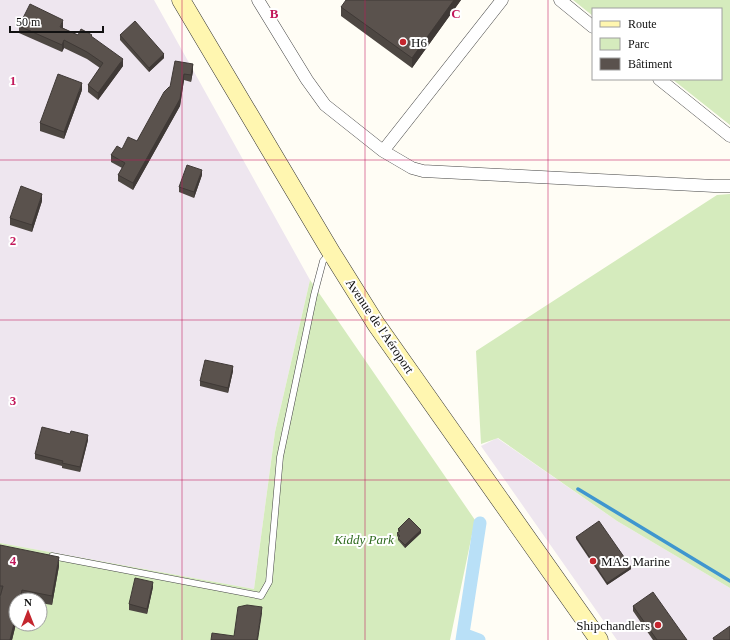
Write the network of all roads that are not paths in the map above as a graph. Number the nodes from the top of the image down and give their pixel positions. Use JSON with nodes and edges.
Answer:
{"nodes":[{"id":1,"x":181,"y":0,"type":"edge"},
{"id":2,"x":258,"y":0,"type":"edge"},
{"id":3,"x":502,"y":0,"type":"edge"},
{"id":4,"x":560,"y":0,"type":"edge"},
{"id":5,"x":592,"y":25,"type":"edge"},
{"id":6,"x":660,"y":80,"type":"edge"},
{"id":7,"x":730,"y":136,"type":"edge"},
{"id":8,"x":383,"y":151,"type":"junction"},
{"id":9,"x":730,"y":186,"type":"edge"},
{"id":10,"x":331,"y":252,"type":"junction"},
{"id":11,"x":46,"y":555,"type":"edge"},
{"id":12,"x":599,"y":640,"type":"edge"}],
"edges":[{"from":1,"to":10,"type":"main road","name":"Avenue de l'Aéroport"},
{"from":2,"to":8,"type":"street"},
{"from":3,"to":8,"type":"street"},
{"from":4,"to":5,"type":"street"},
{"from":6,"to":7,"type":"street"},
{"from":8,"to":9,"type":"street"},
{"from":10,"to":11,"type":"lane"},
{"from":10,"to":12,"type":"main road","name":"Avenue de l'Aéroport"}]}
